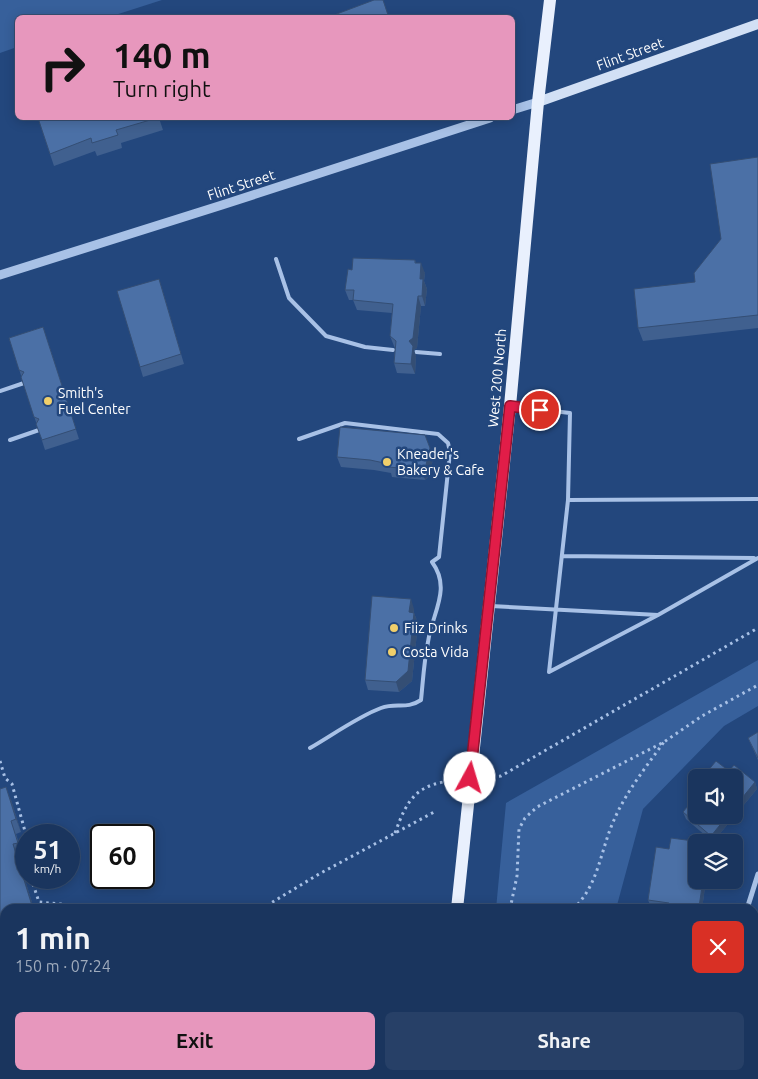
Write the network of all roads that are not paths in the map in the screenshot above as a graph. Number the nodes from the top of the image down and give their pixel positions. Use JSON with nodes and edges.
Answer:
{"nodes":[{"id":1,"x":550,"y":0,"type":"edge"},
{"id":2,"x":758,"y":24,"type":"edge"},
{"id":3,"x":538,"y":102,"type":"junction"},
{"id":4,"x":515,"y":109,"type":"edge"},
{"id":5,"x":484,"y":120,"type":"edge"},
{"id":6,"x":276,"y":259,"type":"dead end"},
{"id":7,"x":0,"y":275,"type":"edge"},
{"id":8,"x":393,"y":350,"type":"edge"},
{"id":9,"x":416,"y":352,"type":"dead end"},
{"id":10,"x":440,"y":354,"type":"dead end"},
{"id":11,"x":24,"y":383,"type":"edge"},
{"id":12,"x":0,"y":391,"type":"edge"},
{"id":13,"x":510,"y":406,"type":"junction"},
{"id":14,"x":39,"y":430,"type":"edge"},
{"id":15,"x":299,"y":439,"type":"dead end"},
{"id":16,"x":10,"y":440,"type":"dead end"},
{"id":17,"x":758,"y":499,"type":"edge"},
{"id":18,"x":568,"y":500,"type":"junction"},
{"id":19,"x":562,"y":556,"type":"junction"},
{"id":20,"x":757,"y":558,"type":"edge"},
{"id":21,"x":488,"y":606,"type":"junction"},
{"id":22,"x":555,"y":610,"type":"junction"},
{"id":23,"x":658,"y":615,"type":"junction"},
{"id":24,"x":310,"y":748,"type":"dead end"},
{"id":25,"x":758,"y":874,"type":"edge"},
{"id":26,"x":458,"y":904,"type":"edge"},
{"id":27,"x":749,"y":904,"type":"edge"}],
"edges":[{"from":1,"to":3,"type":"main road","name":"West 200 North"},
{"from":2,"to":3,"type":"main road","name":"Flint Street"},
{"from":3,"to":4,"type":"street","name":"Flint Street"},
{"from":3,"to":13,"type":"main road","name":"West 200 North"},
{"from":5,"to":7,"type":"street","name":"Flint Street"},
{"from":6,"to":8,"type":"lane"},
{"from":9,"to":10,"type":"lane"},
{"from":11,"to":12,"type":"lane"},
{"from":13,"to":18,"type":"lane"},
{"from":13,"to":21,"type":"main road","name":"West 200 North"},
{"from":14,"to":16,"type":"lane"},
{"from":15,"to":24,"type":"lane"},
{"from":17,"to":18,"type":"lane"},
{"from":18,"to":19,"type":"lane"},
{"from":19,"to":20,"type":"lane"},
{"from":19,"to":22,"type":"lane"},
{"from":20,"to":23,"type":"lane"},
{"from":21,"to":22,"type":"lane"},
{"from":21,"to":26,"type":"main road","name":"West 200 North"},
{"from":22,"to":23,"type":"lane"},
{"from":22,"to":23,"type":"lane"},
{"from":25,"to":27,"type":"street"}]}
